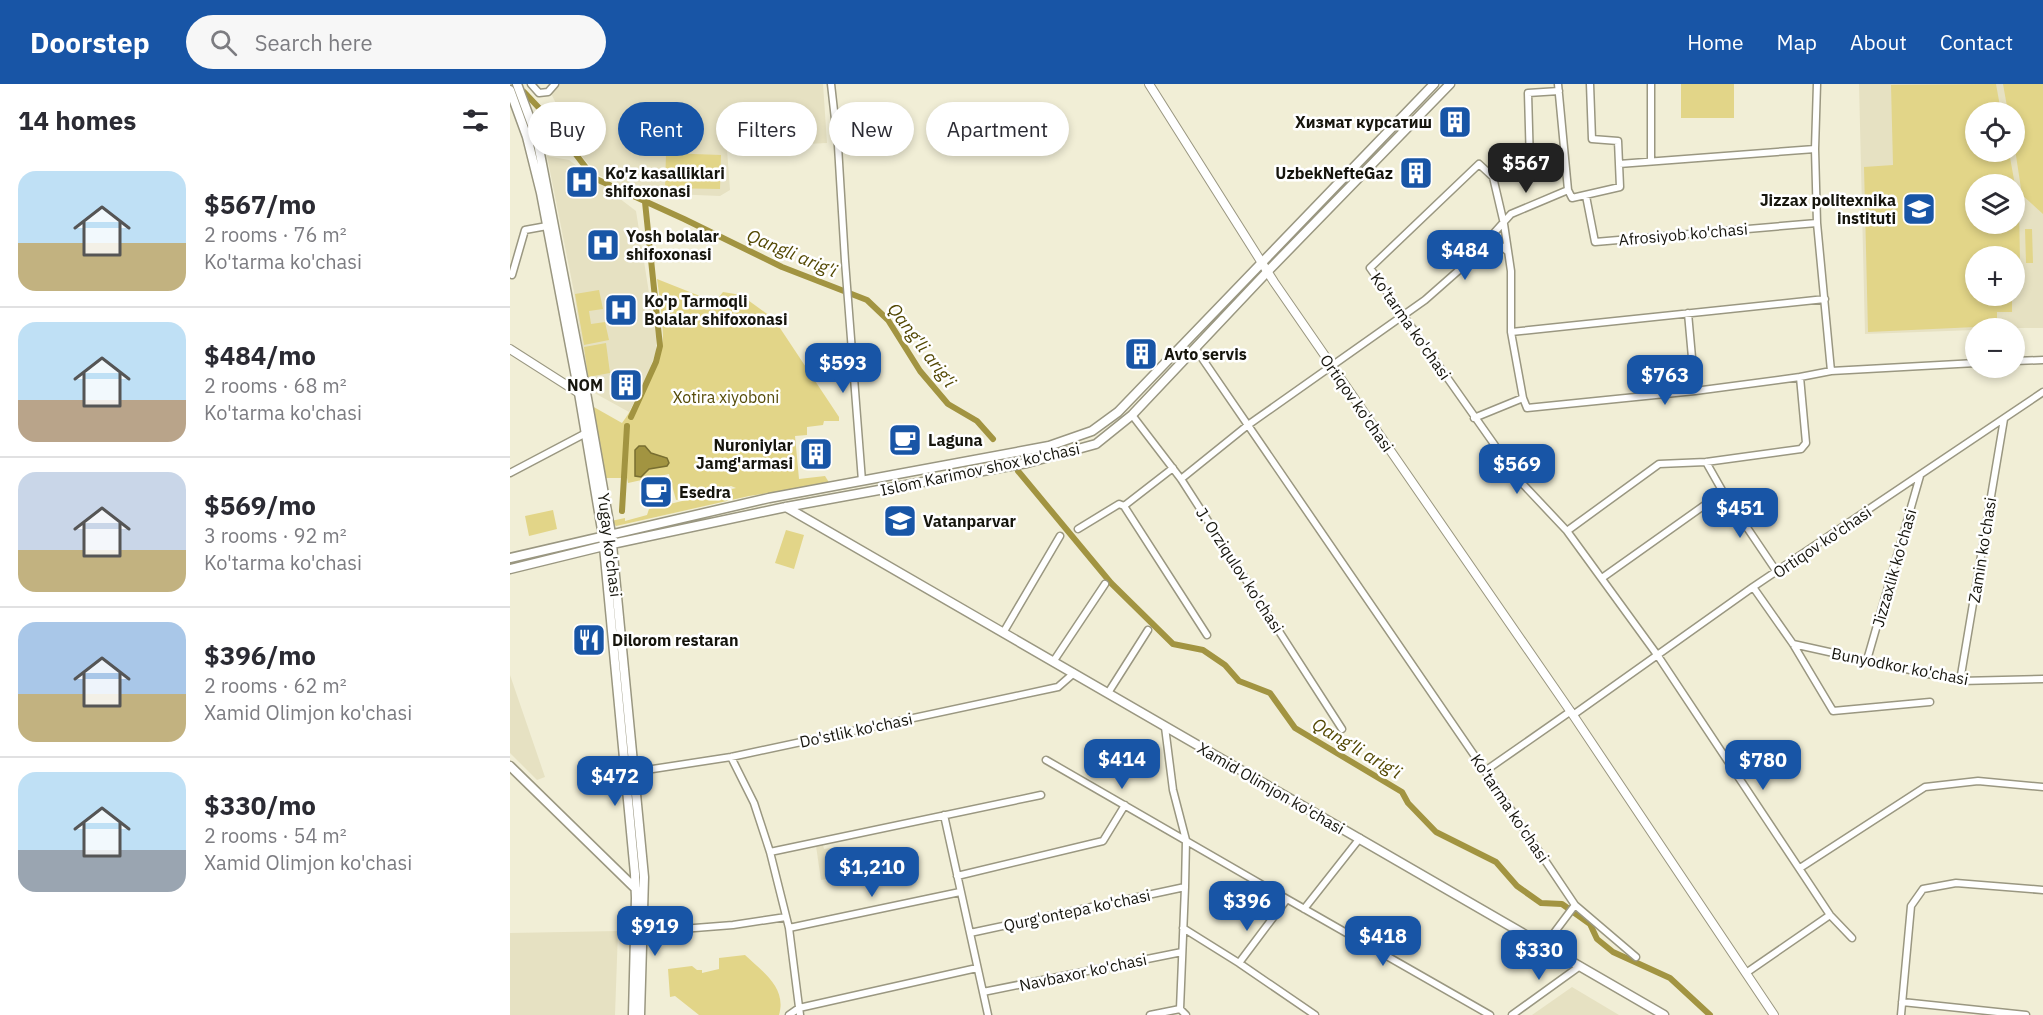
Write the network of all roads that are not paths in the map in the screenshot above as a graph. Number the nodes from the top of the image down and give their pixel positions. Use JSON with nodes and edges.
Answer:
{"nodes":[{"id":1,"x":517,"y":84,"type":"edge"},
{"id":2,"x":531,"y":84,"type":"edge"},
{"id":3,"x":555,"y":84,"type":"edge"},
{"id":4,"x":831,"y":84,"type":"edge"},
{"id":5,"x":1149,"y":84,"type":"edge"},
{"id":6,"x":1434,"y":84,"type":"edge"},
{"id":7,"x":1450,"y":84,"type":"edge"},
{"id":8,"x":1590,"y":84,"type":"edge"},
{"id":9,"x":1651,"y":84,"type":"edge"},
{"id":10,"x":1816,"y":84,"type":"edge"},
{"id":11,"x":1558,"y":87,"type":"edge"},
{"id":12,"x":510,"y":90,"type":"edge"},
{"id":13,"x":1815,"y":149,"type":"junction"},
{"id":14,"x":1651,"y":161,"type":"junction"},
{"id":15,"x":1530,"y":164,"type":"dead end"},
{"id":16,"x":1619,"y":164,"type":"junction"},
{"id":17,"x":1568,"y":190,"type":"junction"},
{"id":18,"x":1586,"y":196,"type":"junction"},
{"id":19,"x":1817,"y":223,"type":"junction"},
{"id":20,"x":1504,"y":224,"type":"junction"},
{"id":21,"x":547,"y":226,"type":"junction"},
{"id":22,"x":1488,"y":241,"type":"junction"},
{"id":23,"x":1508,"y":251,"type":"junction"},
{"id":24,"x":1262,"y":262,"type":"junction"},
{"id":25,"x":1268,"y":271,"type":"junction"},
{"id":26,"x":512,"y":275,"type":"dead end"},
{"id":27,"x":1825,"y":299,"type":"junction"},
{"id":28,"x":1688,"y":313,"type":"junction"},
{"id":29,"x":1404,"y":315,"type":"junction"},
{"id":30,"x":1511,"y":332,"type":"junction"},
{"id":31,"x":1195,"y":348,"type":"junction"},
{"id":32,"x":510,"y":349,"type":"edge"},
{"id":33,"x":2043,"y":360,"type":"edge"},
{"id":34,"x":2025,"y":361,"type":"edge"},
{"id":35,"x":1965,"y":364,"type":"edge"},
{"id":36,"x":1332,"y":366,"type":"junction"},
{"id":37,"x":1831,"y":371,"type":"junction"},
{"id":38,"x":1800,"y":377,"type":"junction"},
{"id":39,"x":1695,"y":391,"type":"junction"},
{"id":40,"x":2043,"y":392,"type":"edge"},
{"id":41,"x":583,"y":395,"type":"junction"},
{"id":42,"x":1523,"y":398,"type":"junction"},
{"id":43,"x":1132,"y":416,"type":"junction"},
{"id":44,"x":1474,"y":418,"type":"junction"},
{"id":45,"x":2004,"y":419,"type":"junction"},
{"id":46,"x":1248,"y":425,"type":"junction"},
{"id":47,"x":585,"y":433,"type":"junction"},
{"id":48,"x":1706,"y":462,"type":"junction"},
{"id":49,"x":946,"y":466,"type":"junction"},
{"id":50,"x":1173,"y":468,"type":"junction"},
{"id":51,"x":510,"y":473,"type":"edge"},
{"id":52,"x":1920,"y":476,"type":"junction"},
{"id":53,"x":947,"y":477,"type":"junction"},
{"id":54,"x":1181,"y":479,"type":"junction"},
{"id":55,"x":862,"y":481,"type":"junction"},
{"id":56,"x":1723,"y":492,"type":"junction"},
{"id":57,"x":1124,"y":506,"type":"junction"},
{"id":58,"x":786,"y":507,"type":"junction"},
{"id":59,"x":1078,"y":529,"type":"dead end"},
{"id":60,"x":1567,"y":531,"type":"junction"},
{"id":61,"x":607,"y":535,"type":"junction"},
{"id":62,"x":1060,"y":536,"type":"dead end"},
{"id":63,"x":608,"y":545,"type":"junction"},
{"id":64,"x":510,"y":558,"type":"edge"},
{"id":65,"x":510,"y":569,"type":"edge"},
{"id":66,"x":1777,"y":572,"type":"junction"},
{"id":67,"x":1602,"y":578,"type":"junction"},
{"id":68,"x":1105,"y":584,"type":"dead end"},
{"id":69,"x":1753,"y":587,"type":"junction"},
{"id":70,"x":1148,"y":630,"type":"dead end"},
{"id":71,"x":1003,"y":633,"type":"junction"},
{"id":72,"x":1207,"y":635,"type":"dead end"},
{"id":73,"x":1793,"y":644,"type":"junction"},
{"id":74,"x":1658,"y":656,"type":"junction"},
{"id":75,"x":1867,"y":660,"type":"junction"},
{"id":76,"x":1053,"y":662,"type":"junction"},
{"id":77,"x":1074,"y":673,"type":"junction"},
{"id":78,"x":2043,"y":679,"type":"edge"},
{"id":79,"x":1960,"y":681,"type":"junction"},
{"id":80,"x":1108,"y":693,"type":"junction"},
{"id":81,"x":1929,"y":702,"type":"dead end"},
{"id":82,"x":1572,"y":713,"type":"junction"},
{"id":83,"x":1165,"y":727,"type":"junction"},
{"id":84,"x":1342,"y":729,"type":"dead end"},
{"id":85,"x":731,"y":758,"type":"junction"},
{"id":86,"x":1046,"y":760,"type":"dead end"},
{"id":87,"x":510,"y":766,"type":"edge"},
{"id":88,"x":1485,"y":771,"type":"junction"},
{"id":89,"x":633,"y":772,"type":"junction"},
{"id":90,"x":2043,"y":787,"type":"edge"},
{"id":91,"x":1041,"y":795,"type":"dead end"},
{"id":92,"x":1125,"y":805,"type":"junction"},
{"id":93,"x":944,"y":815,"type":"junction"},
{"id":94,"x":1360,"y":838,"type":"junction"},
{"id":95,"x":1185,"y":840,"type":"junction"},
{"id":96,"x":770,"y":852,"type":"junction"},
{"id":97,"x":1800,"y":868,"type":"junction"},
{"id":98,"x":957,"y":876,"type":"junction"},
{"id":99,"x":1185,"y":887,"type":"junction"},
{"id":100,"x":636,"y":890,"type":"junction"},
{"id":101,"x":2043,"y":890,"type":"edge"},
{"id":102,"x":960,"y":892,"type":"junction"},
{"id":103,"x":644,"y":898,"type":"junction"},
{"id":104,"x":1287,"y":899,"type":"junction"},
{"id":105,"x":1304,"y":909,"type":"junction"},
{"id":106,"x":1572,"y":909,"type":"junction"},
{"id":107,"x":1830,"y":915,"type":"junction"},
{"id":108,"x":786,"y":917,"type":"junction"},
{"id":109,"x":789,"y":928,"type":"junction"},
{"id":110,"x":1183,"y":928,"type":"junction"},
{"id":111,"x":643,"y":932,"type":"junction"},
{"id":112,"x":970,"y":933,"type":"junction"},
{"id":113,"x":1852,"y":938,"type":"dead end"},
{"id":114,"x":1545,"y":945,"type":"junction"},
{"id":115,"x":1182,"y":952,"type":"junction"},
{"id":116,"x":1636,"y":957,"type":"dead end"},
{"id":117,"x":1239,"y":963,"type":"junction"},
{"id":118,"x":1580,"y":966,"type":"junction"},
{"id":119,"x":977,"y":968,"type":"junction"},
{"id":120,"x":1746,"y":973,"type":"junction"},
{"id":121,"x":983,"y":992,"type":"junction"},
{"id":122,"x":1902,"y":1002,"type":"junction"},
{"id":123,"x":1180,"y":1009,"type":"junction"},
{"id":124,"x":800,"y":1011,"type":"edge"},
{"id":125,"x":633,"y":1015,"type":"edge"},
{"id":126,"x":640,"y":1015,"type":"edge"},
{"id":127,"x":789,"y":1015,"type":"edge"},
{"id":128,"x":988,"y":1015,"type":"edge"},
{"id":129,"x":1150,"y":1015,"type":"edge"},
{"id":130,"x":1186,"y":1015,"type":"edge"},
{"id":131,"x":1316,"y":1015,"type":"edge"},
{"id":132,"x":1490,"y":1015,"type":"edge"},
{"id":133,"x":1512,"y":1015,"type":"edge"},
{"id":134,"x":1664,"y":1015,"type":"edge"},
{"id":135,"x":1774,"y":1015,"type":"edge"},
{"id":136,"x":1901,"y":1015,"type":"edge"},
{"id":137,"x":2026,"y":1015,"type":"edge"}],
"edges":[{"from":1,"to":41,"type":"main road","name":"Yugay ko'chasi"},
{"from":2,"to":3,"type":"street"},
{"from":4,"to":55,"type":"street"},
{"from":5,"to":24,"type":"street","name":"Ortiqov ko'chasi"},
{"from":6,"to":24,"type":"main road","name":"Islom Karimov shox ko'chasi"},
{"from":7,"to":25,"type":"main road","name":"Islom Karimov shox ko'chasi"},
{"from":8,"to":16,"type":"street"},
{"from":9,"to":14,"type":"street"},
{"from":10,"to":13,"type":"street"},
{"from":11,"to":15,"type":"street"},
{"from":11,"to":17,"type":"street"},
{"from":12,"to":21,"type":"main road","name":"Yugay ko'chasi"},
{"from":13,"to":14,"type":"street"},
{"from":13,"to":19,"type":"street"},
{"from":14,"to":16,"type":"street"},
{"from":16,"to":18,"type":"street"},
{"from":17,"to":18,"type":"street"},
{"from":17,"to":20,"type":"street"},
{"from":18,"to":19,"type":"street","name":"Afrosiyob ko'chasi"},
{"from":19,"to":27,"type":"street"},
{"from":20,"to":22,"type":"street"},
{"from":20,"to":23,"type":"street","name":"Ko'tarma ko'chasi"},
{"from":20,"to":29,"type":"street","name":"Ko'tarma ko'chasi"},
{"from":21,"to":26,"type":"street"},
{"from":21,"to":41,"type":"main road","name":"Yugay ko'chasi"},
{"from":22,"to":23,"type":"street"},
{"from":22,"to":29,"type":"street"},
{"from":23,"to":30,"type":"street","name":"Ko'tarma ko'chasi"},
{"from":24,"to":25,"type":"street","name":"Ortiqov ko'chasi"},
{"from":24,"to":49,"type":"main road","name":"Islom Karimov shox ko'chasi"},
{"from":25,"to":31,"type":"main road","name":"Islom Karimov shox ko'chasi"},
{"from":25,"to":36,"type":"street","name":"Ortiqov ko'chasi"},
{"from":27,"to":28,"type":"street"},
{"from":27,"to":37,"type":"street"},
{"from":28,"to":30,"type":"street"},
{"from":28,"to":39,"type":"street"},
{"from":29,"to":36,"type":"street"},
{"from":29,"to":44,"type":"street","name":"Ko'tarma ko'chasi"},
{"from":30,"to":42,"type":"street","name":"Ko'tarma ko'chasi"},
{"from":31,"to":43,"type":"main road","name":"Islom Karimov shox ko'chasi"},
{"from":31,"to":46,"type":"street","name":"Ko'tarma ko'chasi"},
{"from":32,"to":41,"type":"street"},
{"from":33,"to":34,"type":"street"},
{"from":35,"to":37,"type":"street"},
{"from":36,"to":46,"type":"street"},
{"from":36,"to":82,"type":"street","name":"Ortiqov ko'chasi"},
{"from":37,"to":38,"type":"street"},
{"from":38,"to":39,"type":"street"},
{"from":38,"to":48,"type":"street"},
{"from":39,"to":42,"type":"street"},
{"from":40,"to":45,"type":"street","name":"Ortiqov ko'chasi"},
{"from":41,"to":47,"type":"main road","name":"Yugay ko'chasi"},
{"from":41,"to":61,"type":"main road","name":"Yugay ko'chasi"},
{"from":42,"to":44,"type":"street"},
{"from":43,"to":50,"type":"street","name":"J. Orziqulov ko'chasi"},
{"from":43,"to":53,"type":"main road","name":"Islom Karimov shox ko'chasi"},
{"from":44,"to":60,"type":"street","name":"Ko'tarma ko'chasi"},
{"from":45,"to":52,"type":"street","name":"Ortiqov ko'chasi"},
{"from":45,"to":79,"type":"street","name":"Zamin ko'chasi"},
{"from":46,"to":54,"type":"street"},
{"from":46,"to":88,"type":"street","name":"Ko'tarma ko'chasi"},
{"from":47,"to":51,"type":"street"},
{"from":47,"to":61,"type":"main road","name":"Yugay ko'chasi"},
{"from":48,"to":56,"type":"street"},
{"from":48,"to":60,"type":"street"},
{"from":49,"to":53,"type":"main road"},
{"from":49,"to":55,"type":"main road","name":"Islom Karimov shox ko'chasi"},
{"from":50,"to":54,"type":"street","name":"J. Orziqulov ko'chasi"},
{"from":50,"to":57,"type":"street"},
{"from":52,"to":66,"type":"street","name":"Ortiqov ko'chasi"},
{"from":52,"to":75,"type":"street","name":"Jizzaxlik ko'chasi"},
{"from":53,"to":58,"type":"main road","name":"Islom Karimov shox ko'chasi"},
{"from":54,"to":84,"type":"street","name":"J. Orziqulov ko'chasi"},
{"from":55,"to":61,"type":"main road","name":"Islom Karimov shox ko'chasi"},
{"from":56,"to":66,"type":"street"},
{"from":56,"to":67,"type":"street"},
{"from":57,"to":59,"type":"street"},
{"from":57,"to":72,"type":"street"},
{"from":58,"to":63,"type":"main road","name":"Islom Karimov shox ko'chasi"},
{"from":58,"to":71,"type":"main road","name":"Xamid Olimjon ko'chasi"},
{"from":60,"to":67,"type":"street","name":"Ko'tarma ko'chasi"},
{"from":61,"to":63,"type":"main road","name":"Yugay ko'chasi"},
{"from":61,"to":64,"type":"main road","name":"Islom Karimov shox ko'chasi"},
{"from":62,"to":71,"type":"street"},
{"from":63,"to":65,"type":"main road","name":"Islom Karimov shox ko'chasi"},
{"from":63,"to":89,"type":"main road","name":"Yugay ko'chasi"},
{"from":63,"to":100,"type":"main road","name":"Yugay ko'chasi"},
{"from":66,"to":69,"type":"street","name":"Ortiqov ko'chasi"},
{"from":67,"to":74,"type":"street","name":"Ko'tarma ko'chasi"},
{"from":68,"to":76,"type":"street"},
{"from":69,"to":73,"type":"street","name":"Bunyodkor ko'chasi"},
{"from":69,"to":74,"type":"street","name":"Ortiqov ko'chasi"},
{"from":70,"to":80,"type":"street"},
{"from":71,"to":76,"type":"main road","name":"Xamid Olimjon ko'chasi"},
{"from":73,"to":75,"type":"street","name":"Bunyodkor ko'chasi"},
{"from":73,"to":81,"type":"street","name":"Bunyodkor ko'chasi"},
{"from":74,"to":82,"type":"street","name":"Ortiqov ko'chasi"},
{"from":74,"to":97,"type":"street","name":"Ko'tarma ko'chasi"},
{"from":75,"to":79,"type":"street","name":"Bunyodkor ko'chasi"},
{"from":76,"to":77,"type":"main road","name":"Xamid Olimjon ko'chasi"},
{"from":77,"to":80,"type":"main road","name":"Xamid Olimjon ko'chasi"},
{"from":77,"to":85,"type":"street","name":"Do'stlik ko'chasi"},
{"from":78,"to":79,"type":"street","name":"Bunyodkor ko'chasi"},
{"from":80,"to":83,"type":"main road","name":"Xamid Olimjon ko'chasi"},
{"from":82,"to":88,"type":"street"},
{"from":82,"to":120,"type":"street","name":"Ortiqov ko'chasi"},
{"from":83,"to":94,"type":"main road","name":"Xamid Olimjon ko'chasi"},
{"from":83,"to":95,"type":"street"},
{"from":85,"to":89,"type":"street","name":"Do'stlik ko'chasi"},
{"from":85,"to":96,"type":"street"},
{"from":86,"to":92,"type":"street"},
{"from":87,"to":100,"type":"main road"},
{"from":88,"to":106,"type":"street","name":"Ko'tarma ko'chasi"},
{"from":89,"to":103,"type":"main road","name":"Yugay ko'chasi"},
{"from":90,"to":97,"type":"street"},
{"from":91,"to":93,"type":"street"},
{"from":92,"to":95,"type":"street"},
{"from":92,"to":98,"type":"street"},
{"from":93,"to":96,"type":"street"},
{"from":93,"to":98,"type":"street"},
{"from":94,"to":105,"type":"street"},
{"from":94,"to":114,"type":"main road","name":"Xamid Olimjon ko'chasi"},
{"from":95,"to":99,"type":"street"},
{"from":95,"to":104,"type":"street"},
{"from":96,"to":108,"type":"street"},
{"from":97,"to":107,"type":"street","name":"Ko'tarma ko'chasi"},
{"from":98,"to":102,"type":"street"},
{"from":99,"to":110,"type":"street"},
{"from":99,"to":112,"type":"street","name":"Qurg'ontepa ko'chasi"},
{"from":100,"to":103,"type":"main road"},
{"from":100,"to":125,"type":"main road","name":"Yugay ko'chasi"},
{"from":101,"to":122,"type":"street"},
{"from":102,"to":109,"type":"street"},
{"from":102,"to":112,"type":"street"},
{"from":103,"to":111,"type":"main road","name":"Yugay ko'chasi"},
{"from":104,"to":105,"type":"street"},
{"from":104,"to":117,"type":"street"},
{"from":105,"to":132,"type":"street"},
{"from":106,"to":114,"type":"street"},
{"from":106,"to":116,"type":"street","name":"Ko'tarma ko'chasi"},
{"from":107,"to":113,"type":"street","name":"Ko'tarma ko'chasi"},
{"from":107,"to":120,"type":"street"},
{"from":108,"to":109,"type":"street"},
{"from":108,"to":111,"type":"street"},
{"from":109,"to":124,"type":"street"},
{"from":110,"to":115,"type":"street"},
{"from":110,"to":117,"type":"street"},
{"from":111,"to":126,"type":"main road","name":"Yugay ko'chasi"},
{"from":112,"to":119,"type":"street"},
{"from":114,"to":118,"type":"main road","name":"Xamid Olimjon ko'chasi"},
{"from":115,"to":121,"type":"street","name":"Navbaxor ko'chasi"},
{"from":115,"to":123,"type":"street"},
{"from":117,"to":131,"type":"street"},
{"from":118,"to":133,"type":"street"},
{"from":118,"to":134,"type":"main road","name":"Xamid Olimjon ko'chasi"},
{"from":119,"to":121,"type":"street"},
{"from":119,"to":124,"type":"street"},
{"from":120,"to":135,"type":"street","name":"Ortiqov ko'chasi"},
{"from":121,"to":128,"type":"street"},
{"from":122,"to":136,"type":"street"},
{"from":122,"to":137,"type":"street"},
{"from":123,"to":129,"type":"street"},
{"from":123,"to":130,"type":"street"},
{"from":124,"to":127,"type":"street"}]}
